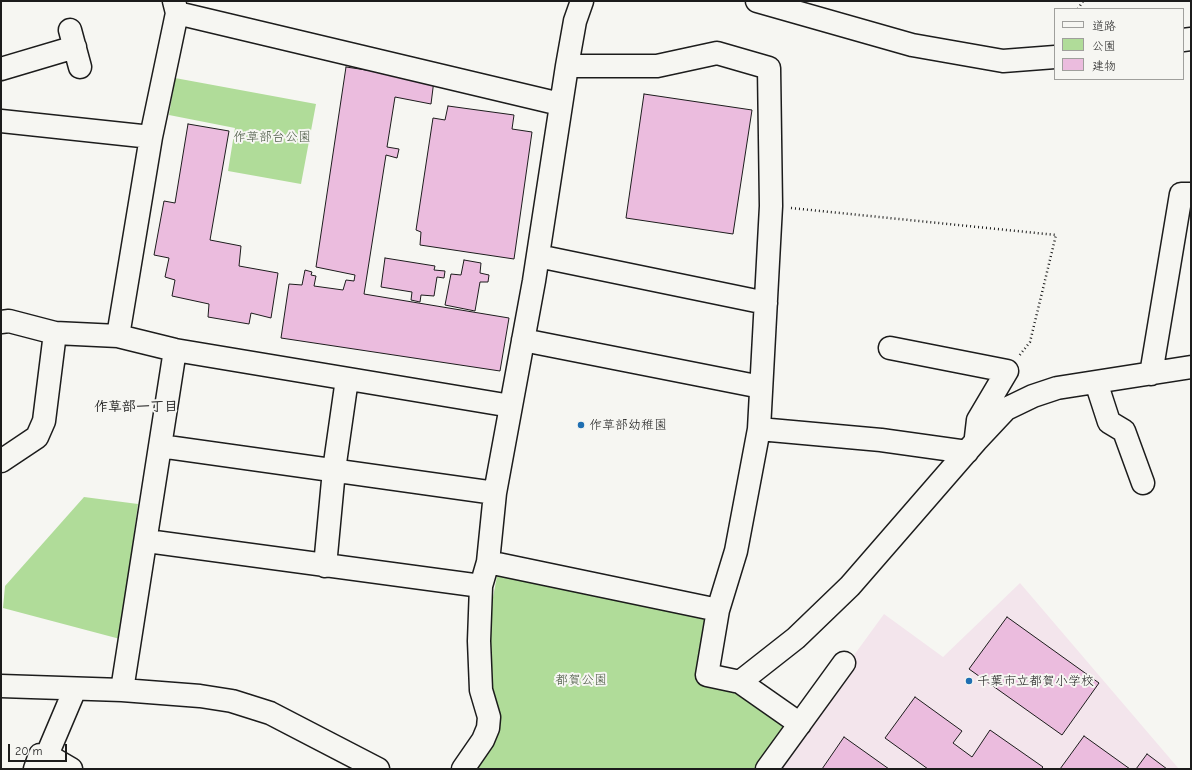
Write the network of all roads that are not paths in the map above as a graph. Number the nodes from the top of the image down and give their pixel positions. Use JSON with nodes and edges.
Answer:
{"nodes":[{"id":1,"x":582,"y":1,"type":"edge"},
{"id":2,"x":757,"y":1,"type":"edge"},
{"id":3,"x":176,"y":7,"type":"edge"},
{"id":4,"x":75,"y":48,"type":"dead end"},
{"id":5,"x":1054,"y":57,"type":"edge"},
{"id":6,"x":567,"y":66,"type":"junction"},
{"id":7,"x":1,"y":68,"type":"edge"},
{"id":8,"x":560,"y":104,"type":"junction"},
{"id":9,"x":1,"y":121,"type":"edge"},
{"id":10,"x":151,"y":137,"type":"junction"},
{"id":11,"x":1191,"y":194,"type":"edge"},
{"id":12,"x":538,"y":256,"type":"junction"},
{"id":13,"x":766,"y":303,"type":"junction"},
{"id":14,"x":1,"y":322,"type":"edge"},
{"id":15,"x":55,"y":333,"type":"junction"},
{"id":16,"x":118,"y":336,"type":"junction"},
{"id":17,"x":523,"y":340,"type":"junction"},
{"id":18,"x":890,"y":348,"type":"dead end"},
{"id":19,"x":175,"y":350,"type":"junction"},
{"id":20,"x":1191,"y":368,"type":"edge"},
{"id":21,"x":1151,"y":374,"type":"junction"},
{"id":22,"x":347,"y":379,"type":"junction"},
{"id":23,"x":1096,"y":382,"type":"junction"},
{"id":24,"x":761,"y":387,"type":"junction"},
{"id":25,"x":511,"y":406,"type":"junction"},
{"id":26,"x":759,"y":429,"type":"junction"},
{"id":27,"x":160,"y":446,"type":"junction"},
{"id":28,"x":971,"y":446,"type":"junction"},
{"id":29,"x":1,"y":461,"type":"edge"},
{"id":30,"x":334,"y":470,"type":"junction"},
{"id":31,"x":1144,"y":483,"type":"dead end"},
{"id":32,"x":495,"y":493,"type":"junction"},
{"id":33,"x":147,"y":541,"type":"junction"},
{"id":34,"x":488,"y":562,"type":"junction"},
{"id":35,"x":325,"y":566,"type":"junction"},
{"id":36,"x":481,"y":586,"type":"junction"},
{"id":37,"x":718,"y":610,"type":"junction"},
{"id":38,"x":844,"y":664,"type":"dead end"},
{"id":39,"x":740,"y":682,"type":"junction"},
{"id":40,"x":1,"y":686,"type":"edge"},
{"id":41,"x":75,"y":689,"type":"junction"},
{"id":42,"x":122,"y":690,"type":"junction"},
{"id":43,"x":800,"y":724,"type":"junction"},
{"id":44,"x":41,"y":762,"type":"edge"},
{"id":45,"x":71,"y":769,"type":"edge"},
{"id":46,"x":378,"y":769,"type":"edge"},
{"id":47,"x":463,"y":769,"type":"edge"},
{"id":48,"x":767,"y":769,"type":"edge"}],
"edges":[{"from":1,"to":6,"type":"street"},
{"from":2,"to":5,"type":"street"},
{"from":3,"to":8,"type":"street"},
{"from":3,"to":10,"type":"street"},
{"from":4,"to":7,"type":"street"},
{"from":6,"to":8,"type":"street"},
{"from":6,"to":13,"type":"street"},
{"from":8,"to":12,"type":"street"},
{"from":9,"to":10,"type":"street"},
{"from":10,"to":16,"type":"street"},
{"from":11,"to":21,"type":"street"},
{"from":12,"to":13,"type":"street"},
{"from":12,"to":17,"type":"street"},
{"from":13,"to":24,"type":"street"},
{"from":14,"to":15,"type":"street"},
{"from":15,"to":16,"type":"street"},
{"from":15,"to":29,"type":"street"},
{"from":16,"to":19,"type":"street"},
{"from":17,"to":24,"type":"street"},
{"from":17,"to":25,"type":"street"},
{"from":18,"to":28,"type":"street"},
{"from":19,"to":22,"type":"street"},
{"from":19,"to":27,"type":"street"},
{"from":20,"to":21,"type":"street"},
{"from":21,"to":23,"type":"street"},
{"from":22,"to":25,"type":"street"},
{"from":22,"to":30,"type":"street"},
{"from":23,"to":28,"type":"street"},
{"from":23,"to":31,"type":"street"},
{"from":24,"to":26,"type":"street"},
{"from":25,"to":32,"type":"street"},
{"from":26,"to":28,"type":"street"},
{"from":26,"to":37,"type":"street"},
{"from":27,"to":30,"type":"street"},
{"from":27,"to":33,"type":"street"},
{"from":28,"to":39,"type":"street"},
{"from":30,"to":32,"type":"street"},
{"from":30,"to":35,"type":"street"},
{"from":32,"to":34,"type":"street"},
{"from":33,"to":35,"type":"street"},
{"from":33,"to":42,"type":"street"},
{"from":34,"to":36,"type":"street"},
{"from":34,"to":37,"type":"street"},
{"from":35,"to":36,"type":"street"},
{"from":36,"to":47,"type":"street"},
{"from":37,"to":39,"type":"street"},
{"from":38,"to":43,"type":"street"},
{"from":39,"to":43,"type":"street"},
{"from":40,"to":41,"type":"street"},
{"from":41,"to":42,"type":"street"},
{"from":41,"to":44,"type":"street"},
{"from":42,"to":46,"type":"street"},
{"from":43,"to":48,"type":"street"},
{"from":44,"to":45,"type":"street"}]}
